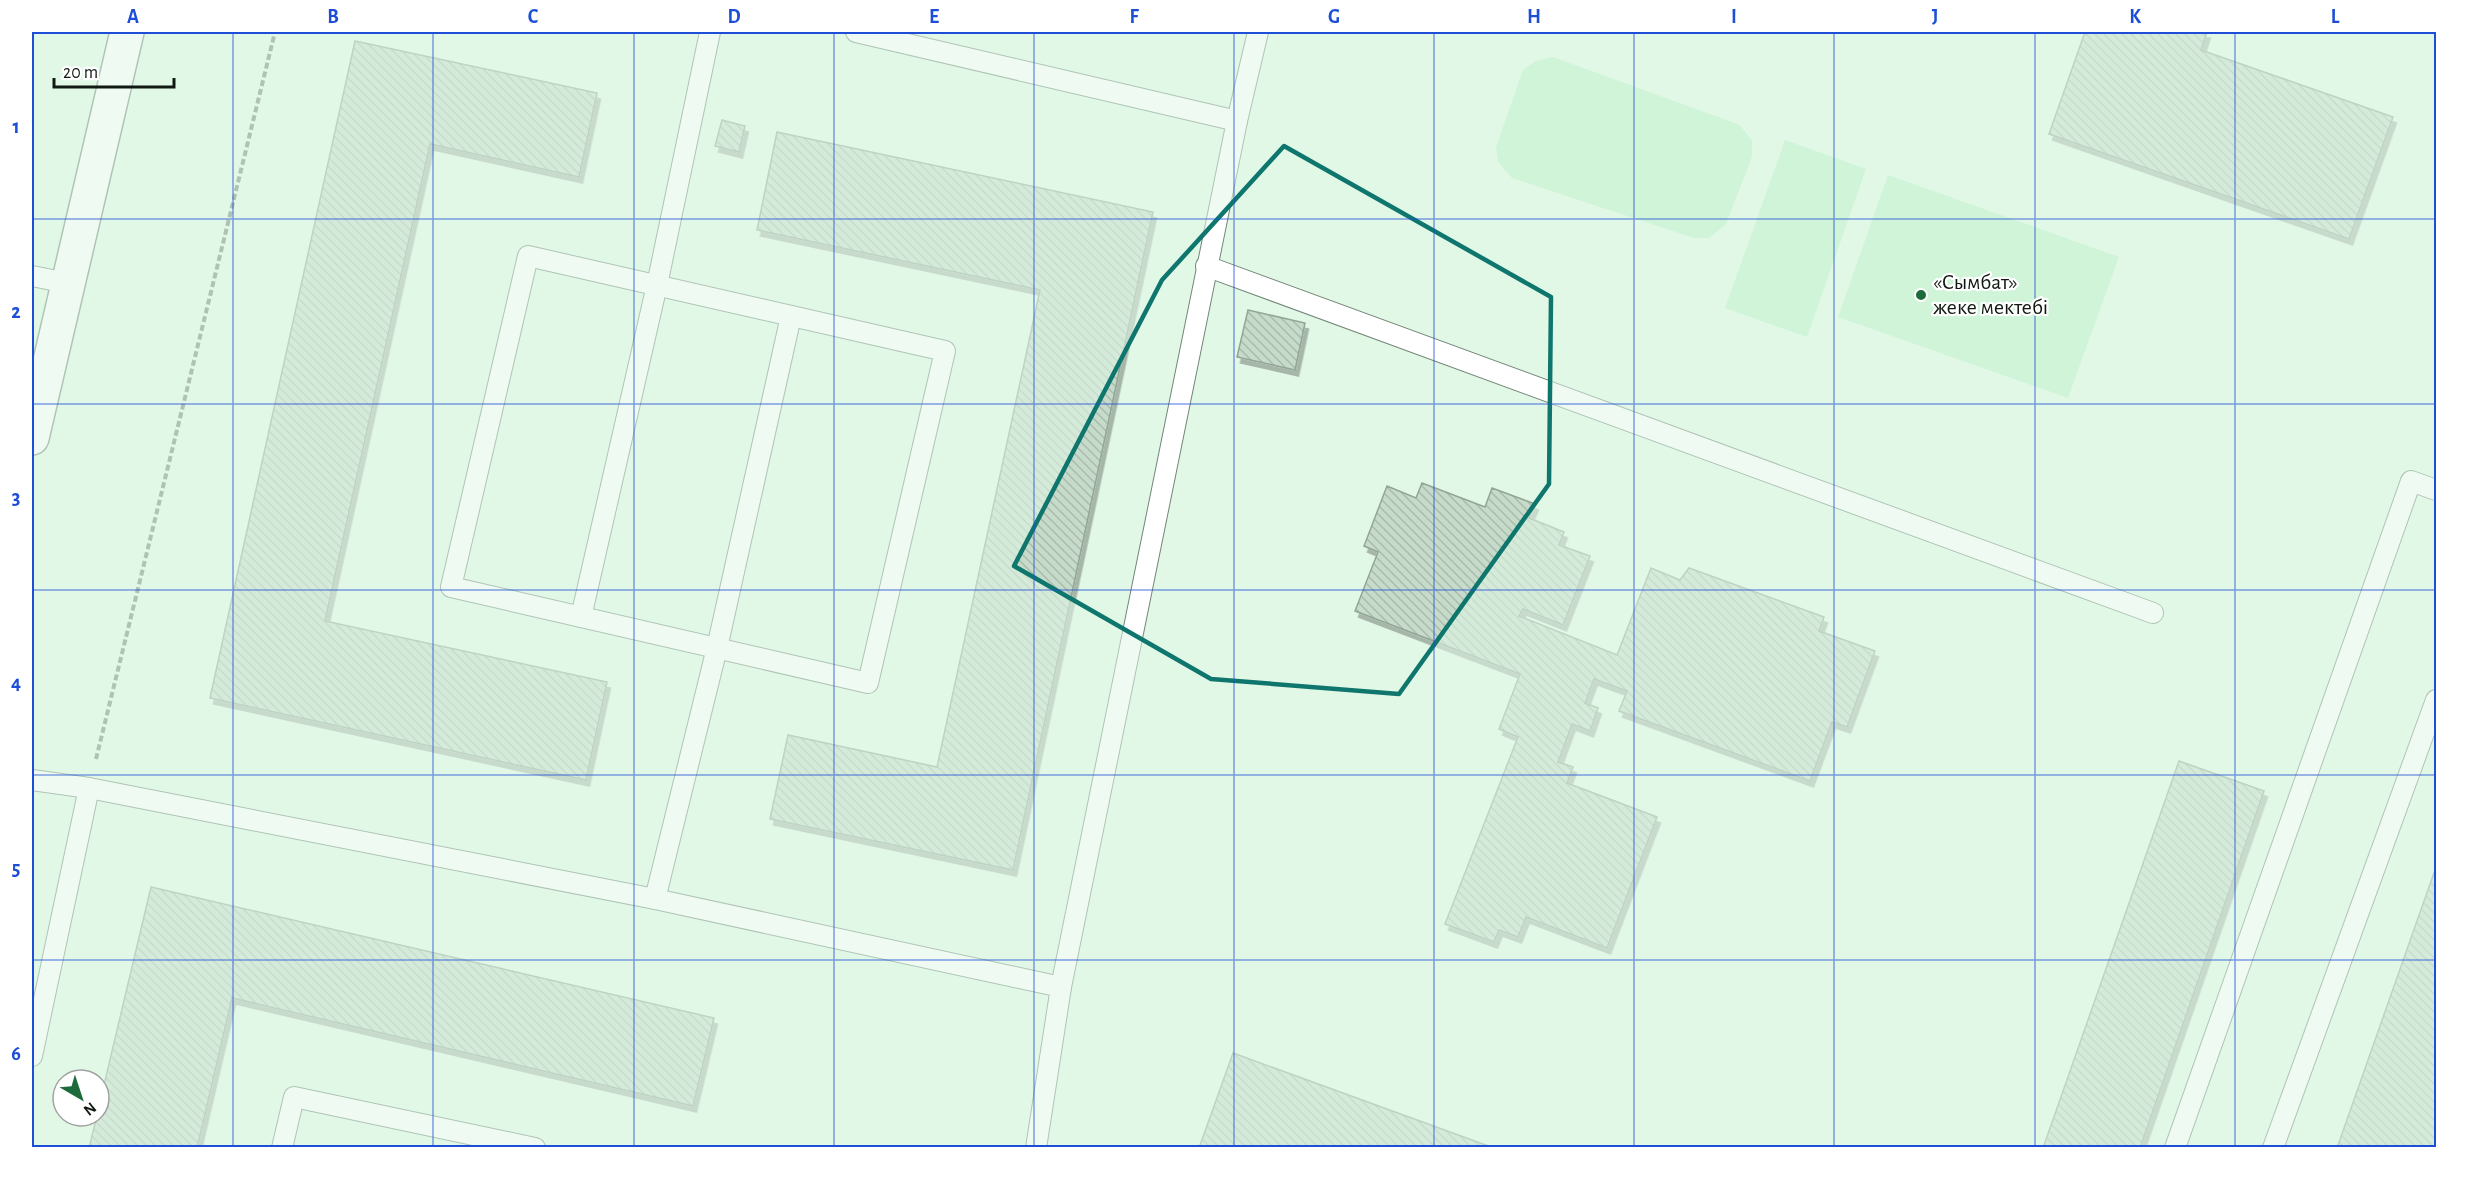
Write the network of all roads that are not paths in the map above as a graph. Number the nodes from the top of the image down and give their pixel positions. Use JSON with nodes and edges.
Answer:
{"nodes":[{"id":1,"x":128,"y":32,"type":"edge"},
{"id":2,"x":710,"y":32,"type":"edge"},
{"id":3,"x":856,"y":32,"type":"edge"},
{"id":4,"x":1258,"y":32,"type":"edge"},
{"id":5,"x":1237,"y":121,"type":"junction"},
{"id":6,"x":1206,"y":266,"type":"junction"},
{"id":7,"x":32,"y":276,"type":"edge"},
{"id":8,"x":67,"y":283,"type":"junction"},
{"id":9,"x":657,"y":285,"type":"junction"},
{"id":10,"x":791,"y":316,"type":"junction"},
{"id":11,"x":32,"y":438,"type":"edge"},
{"id":12,"x":2436,"y":490,"type":"edge"},
{"id":13,"x":2153,"y":613,"type":"dead end"},
{"id":14,"x":582,"y":617,"type":"junction"},
{"id":15,"x":717,"y":648,"type":"junction"},
{"id":16,"x":2436,"y":700,"type":"edge"},
{"id":17,"x":32,"y":780,"type":"edge"},
{"id":18,"x":89,"y":788,"type":"junction"},
{"id":19,"x":655,"y":899,"type":"junction"},
{"id":20,"x":1061,"y":987,"type":"junction"},
{"id":21,"x":32,"y":1056,"type":"edge"},
{"id":22,"x":282,"y":1148,"type":"edge"},
{"id":23,"x":535,"y":1148,"type":"edge"},
{"id":24,"x":1036,"y":1148,"type":"edge"},
{"id":25,"x":2175,"y":1148,"type":"edge"},
{"id":26,"x":2273,"y":1148,"type":"edge"}],
"edges":[{"from":1,"to":8,"type":"street"},
{"from":2,"to":9,"type":"lane"},
{"from":3,"to":5,"type":"lane"},
{"from":4,"to":5,"type":"lane"},
{"from":5,"to":6,"type":"lane"},
{"from":6,"to":13,"type":"lane"},
{"from":6,"to":20,"type":"lane"},
{"from":7,"to":8,"type":"lane"},
{"from":8,"to":11,"type":"street"},
{"from":9,"to":10,"type":"lane"},
{"from":9,"to":14,"type":"lane"},
{"from":9,"to":14,"type":"lane"},
{"from":10,"to":15,"type":"lane"},
{"from":10,"to":15,"type":"lane"},
{"from":12,"to":25,"type":"lane"},
{"from":14,"to":15,"type":"lane"},
{"from":15,"to":19,"type":"lane"},
{"from":16,"to":26,"type":"lane"},
{"from":17,"to":18,"type":"lane"},
{"from":18,"to":19,"type":"lane"},
{"from":18,"to":21,"type":"lane"},
{"from":19,"to":20,"type":"lane"},
{"from":20,"to":24,"type":"lane"},
{"from":22,"to":23,"type":"lane"}]}
